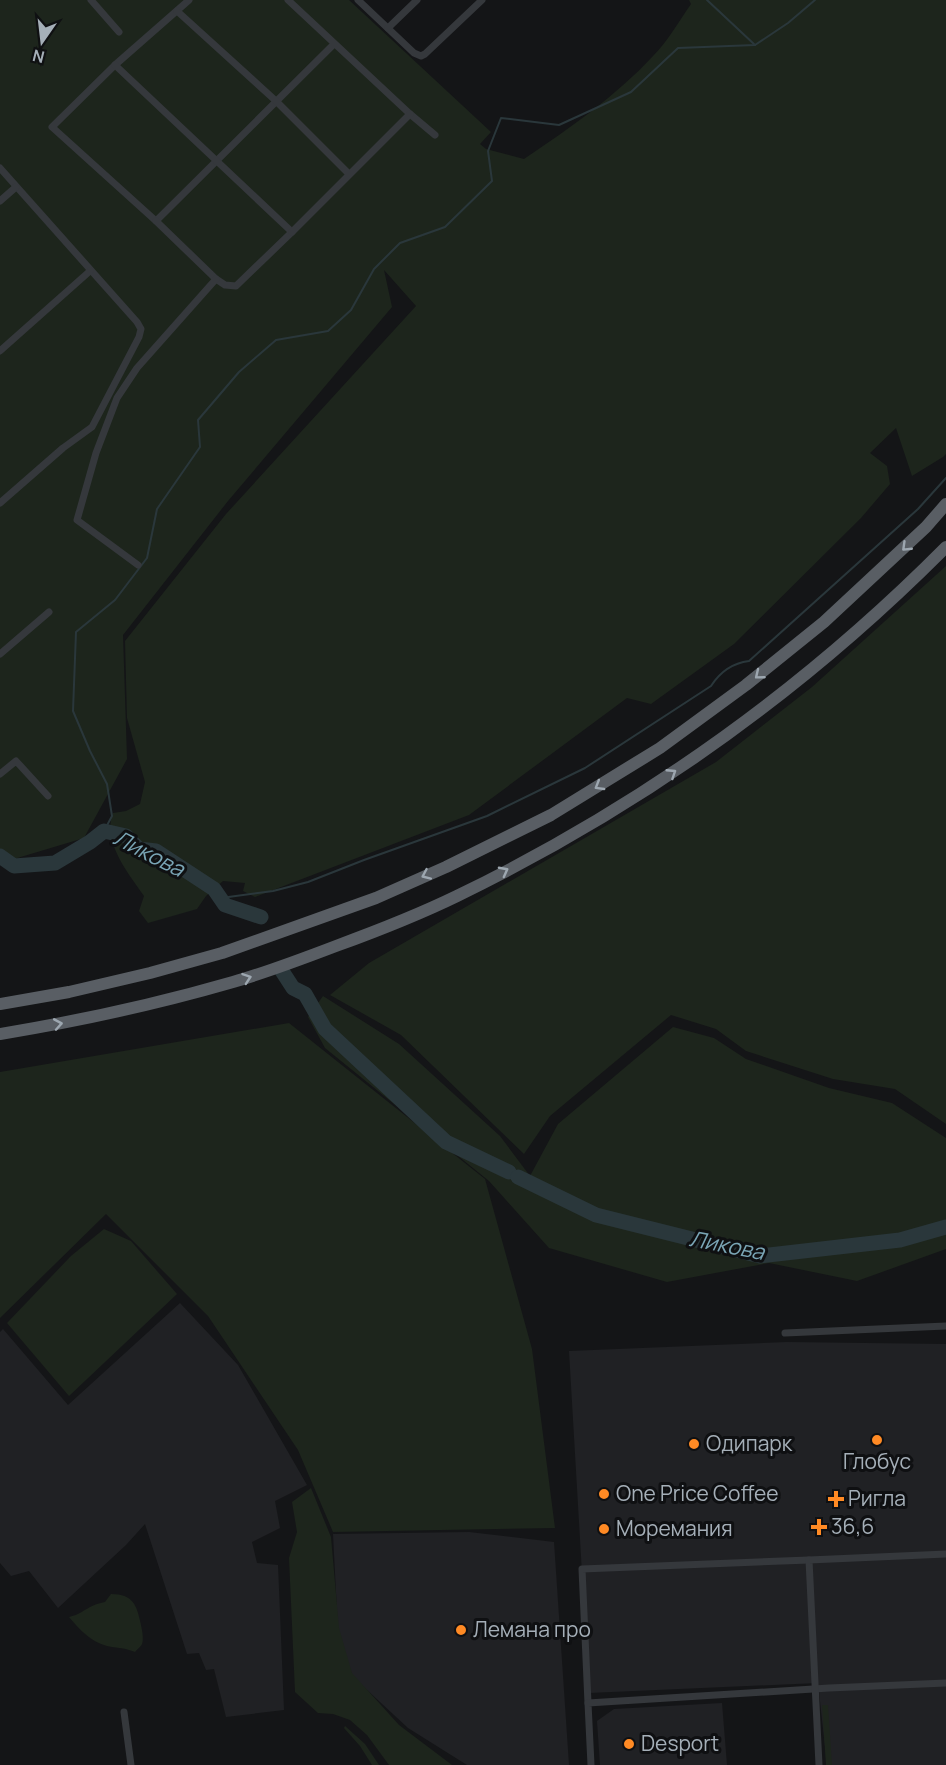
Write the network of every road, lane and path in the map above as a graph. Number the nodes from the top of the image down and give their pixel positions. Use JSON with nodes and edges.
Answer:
{"nodes":[{"id":1,"x":91,"y":0,"type":"edge"},
{"id":2,"x":189,"y":0,"type":"edge"},
{"id":3,"x":288,"y":0,"type":"edge"},
{"id":4,"x":358,"y":0,"type":"edge"},
{"id":5,"x":417,"y":0,"type":"edge"},
{"id":6,"x":482,"y":0,"type":"edge"},
{"id":7,"x":177,"y":11,"type":"junction"},
{"id":8,"x":388,"y":28,"type":"junction"},
{"id":9,"x":119,"y":32,"type":"dead end"},
{"id":10,"x":334,"y":44,"type":"junction"},
{"id":11,"x":115,"y":65,"type":"junction"},
{"id":12,"x":276,"y":101,"type":"junction"},
{"id":13,"x":410,"y":114,"type":"junction"},
{"id":14,"x":435,"y":135,"type":"dead end"},
{"id":15,"x":217,"y":161,"type":"junction"},
{"id":16,"x":0,"y":168,"type":"edge"},
{"id":17,"x":349,"y":174,"type":"junction"},
{"id":18,"x":16,"y":187,"type":"junction"},
{"id":19,"x":0,"y":201,"type":"edge"},
{"id":20,"x":156,"y":221,"type":"junction"},
{"id":21,"x":292,"y":232,"type":"junction"},
{"id":22,"x":90,"y":271,"type":"junction"},
{"id":23,"x":216,"y":279,"type":"junction"},
{"id":24,"x":0,"y":351,"type":"edge"},
{"id":25,"x":0,"y":502,"type":"edge"},
{"id":26,"x":946,"y":504,"type":"edge"},
{"id":27,"x":946,"y":548,"type":"edge"},
{"id":28,"x":138,"y":565,"type":"dead end"},
{"id":29,"x":49,"y":612,"type":"dead end"},
{"id":30,"x":0,"y":654,"type":"edge"},
{"id":31,"x":0,"y":774,"type":"edge"},
{"id":32,"x":48,"y":796,"type":"dead end"},
{"id":33,"x":0,"y":1004,"type":"edge"},
{"id":34,"x":0,"y":1034,"type":"edge"},
{"id":35,"x":946,"y":1326,"type":"edge"},
{"id":36,"x":785,"y":1333,"type":"dead end"},
{"id":37,"x":946,"y":1554,"type":"edge"},
{"id":38,"x":809,"y":1560,"type":"junction"},
{"id":39,"x":946,"y":1683,"type":"edge"},
{"id":40,"x":815,"y":1689,"type":"junction"},
{"id":41,"x":588,"y":1703,"type":"junction"},
{"id":42,"x":124,"y":1712,"type":"dead end"},
{"id":43,"x":131,"y":1765,"type":"edge"},
{"id":44,"x":591,"y":1765,"type":"edge"},
{"id":45,"x":819,"y":1765,"type":"edge"}],
"edges":[{"from":1,"to":9,"type":"street"},
{"from":2,"to":7,"type":"street"},
{"from":3,"to":10,"type":"street"},
{"from":4,"to":8,"type":"street"},
{"from":5,"to":8,"type":"street"},
{"from":6,"to":8,"type":"street"},
{"from":7,"to":11,"type":"street"},
{"from":7,"to":12,"type":"street"},
{"from":10,"to":12,"type":"street"},
{"from":10,"to":13,"type":"street"},
{"from":11,"to":15,"type":"street"},
{"from":11,"to":20,"type":"street"},
{"from":12,"to":15,"type":"street"},
{"from":12,"to":17,"type":"street"},
{"from":13,"to":14,"type":"street"},
{"from":13,"to":17,"type":"street"},
{"from":15,"to":20,"type":"street"},
{"from":15,"to":21,"type":"street"},
{"from":16,"to":18,"type":"street"},
{"from":17,"to":21,"type":"street"},
{"from":18,"to":19,"type":"street"},
{"from":18,"to":22,"type":"street"},
{"from":20,"to":23,"type":"street"},
{"from":21,"to":23,"type":"street"},
{"from":22,"to":24,"type":"street"},
{"from":22,"to":25,"type":"street"},
{"from":23,"to":28,"type":"street"},
{"from":26,"to":33,"type":"highway","one_way":true},
{"from":34,"to":27,"type":"highway","one_way":true},
{"from":29,"to":30,"type":"street"},
{"from":31,"to":32,"type":"street"},
{"from":35,"to":36,"type":"street"},
{"from":37,"to":38,"type":"street"},
{"from":38,"to":40,"type":"street"},
{"from":38,"to":41,"type":"street"},
{"from":39,"to":40,"type":"street"},
{"from":40,"to":41,"type":"street"},
{"from":40,"to":45,"type":"street"},
{"from":41,"to":44,"type":"street"},
{"from":42,"to":43,"type":"street"}]}
